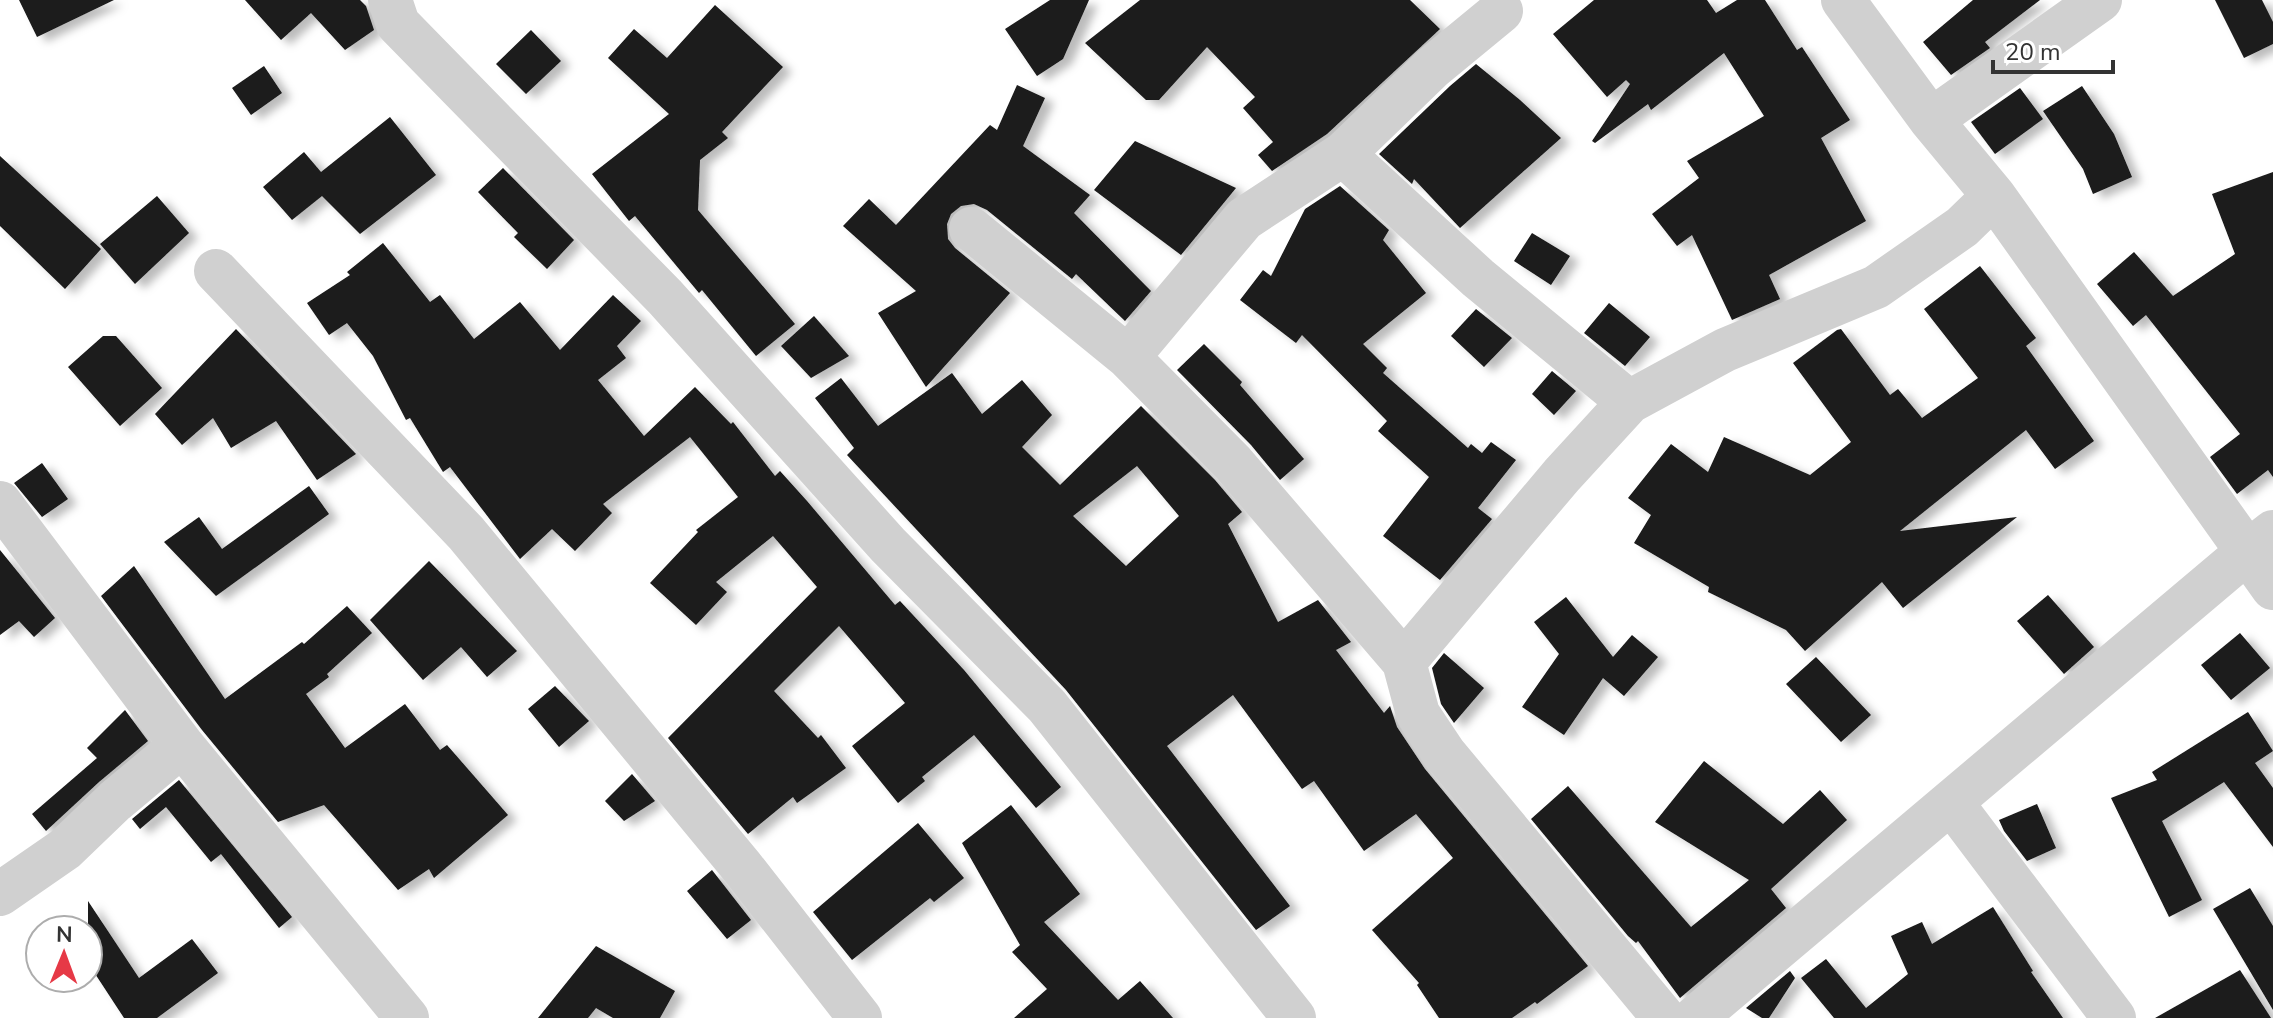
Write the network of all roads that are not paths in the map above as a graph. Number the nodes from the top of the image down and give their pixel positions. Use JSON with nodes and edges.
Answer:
{"nodes":[{"id":1,"x":390,"y":0,"type":"edge"},
{"id":2,"x":1843,"y":0,"type":"edge"},
{"id":3,"x":2100,"y":0,"type":"edge"},
{"id":4,"x":1501,"y":11,"type":"dead end"},
{"id":5,"x":1931,"y":120,"type":"junction"},
{"id":6,"x":1343,"y":154,"type":"junction"},
{"id":7,"x":1994,"y":196,"type":"junction"},
{"id":8,"x":971,"y":229,"type":"dead end"},
{"id":9,"x":216,"y":271,"type":"dead end"},
{"id":10,"x":1128,"y":357,"type":"junction"},
{"id":11,"x":1629,"y":402,"type":"junction"},
{"id":12,"x":0,"y":503,"type":"edge"},
{"id":13,"x":2259,"y":542,"type":"edge"},
{"id":14,"x":2273,"y":588,"type":"edge"},
{"id":15,"x":1404,"y":662,"type":"junction"},
{"id":16,"x":182,"y":745,"type":"junction"},
{"id":17,"x":1951,"y":802,"type":"junction"},
{"id":18,"x":0,"y":894,"type":"edge"},
{"id":19,"x":407,"y":1018,"type":"edge"},
{"id":20,"x":860,"y":1018,"type":"edge"},
{"id":21,"x":1294,"y":1018,"type":"edge"},
{"id":22,"x":1664,"y":1018,"type":"edge"},
{"id":23,"x":1695,"y":1018,"type":"edge"},
{"id":24,"x":2114,"y":1018,"type":"edge"}],
"edges":[{"from":1,"to":21,"type":"street"},
{"from":2,"to":5,"type":"street"},
{"from":3,"to":5,"type":"street"},
{"from":4,"to":6,"type":"street"},
{"from":5,"to":7,"type":"street"},
{"from":6,"to":10,"type":"street"},
{"from":6,"to":11,"type":"street"},
{"from":7,"to":11,"type":"street"},
{"from":7,"to":13,"type":"street"},
{"from":8,"to":10,"type":"street"},
{"from":9,"to":20,"type":"street"},
{"from":10,"to":15,"type":"street"},
{"from":11,"to":15,"type":"street"},
{"from":12,"to":16,"type":"street"},
{"from":13,"to":14,"type":"street"},
{"from":13,"to":17,"type":"street"},
{"from":15,"to":22,"type":"street"},
{"from":16,"to":18,"type":"street"},
{"from":16,"to":19,"type":"street"},
{"from":17,"to":23,"type":"street"},
{"from":17,"to":24,"type":"street"}]}
